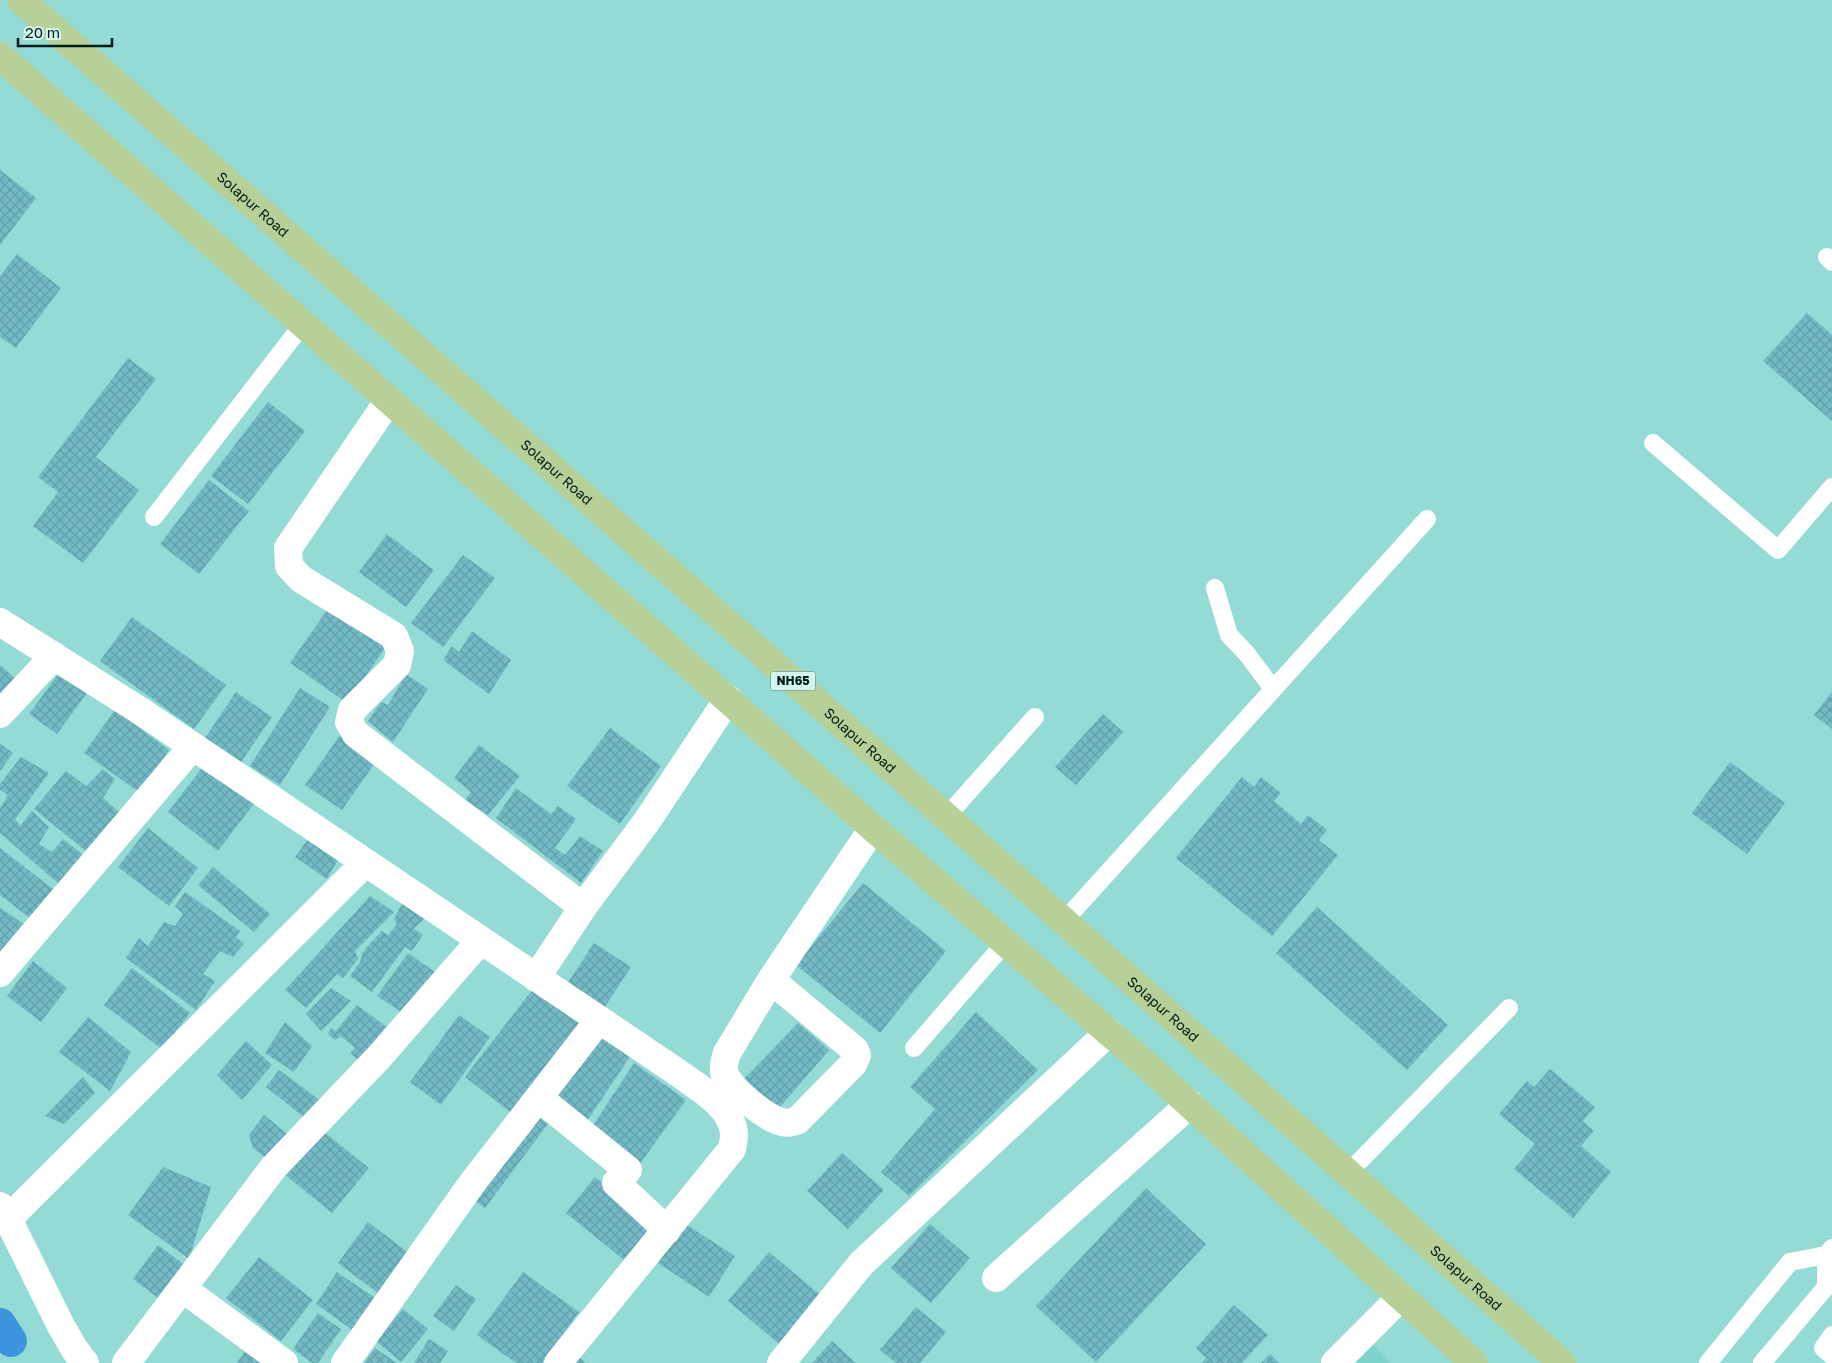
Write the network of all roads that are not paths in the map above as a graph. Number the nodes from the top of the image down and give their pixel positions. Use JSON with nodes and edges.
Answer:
{"nodes":[{"id":1,"x":22,"y":0,"type":"edge"},
{"id":2,"x":0,"y":56,"type":"edge"},
{"id":3,"x":303,"y":324,"type":"junction"},
{"id":4,"x":389,"y":400,"type":"junction"},
{"id":5,"x":1654,"y":443,"type":"dead end"},
{"id":6,"x":1832,"y":487,"type":"edge"},
{"id":7,"x":154,"y":517,"type":"dead end"},
{"id":8,"x":1427,"y":519,"type":"dead end"},
{"id":9,"x":1215,"y":588,"type":"dead end"},
{"id":10,"x":3,"y":631,"type":"edge"},
{"id":11,"x":54,"y":656,"type":"junction"},
{"id":12,"x":1273,"y":689,"type":"junction"},
{"id":13,"x":728,"y":699,"type":"junction"},
{"id":14,"x":0,"y":714,"type":"edge"},
{"id":15,"x":1035,"y":717,"type":"dead end"},
{"id":16,"x":193,"y":746,"type":"junction"},
{"id":17,"x":946,"y":818,"type":"junction"},
{"id":18,"x":874,"y":828,"type":"junction"},
{"id":19,"x":365,"y":863,"type":"junction"},
{"id":20,"x":583,"y":907,"type":"junction"},
{"id":21,"x":1064,"y":921,"type":"junction"},
{"id":22,"x":480,"y":941,"type":"junction"},
{"id":23,"x":1004,"y":943,"type":"junction"},
{"id":24,"x":0,"y":973,"type":"edge"},
{"id":25,"x":536,"y":978,"type":"junction"},
{"id":26,"x":770,"y":980,"type":"junction"},
{"id":27,"x":1509,"y":1008,"type":"dead end"},
{"id":28,"x":600,"y":1020,"type":"junction"},
{"id":29,"x":1109,"y":1032,"type":"junction"},
{"id":30,"x":914,"y":1048,"type":"dead end"},
{"id":31,"x":539,"y":1098,"type":"junction"},
{"id":32,"x":1190,"y":1104,"type":"junction"},
{"id":33,"x":1348,"y":1173,"type":"junction"},
{"id":34,"x":4,"y":1213,"type":"edge"},
{"id":35,"x":667,"y":1230,"type":"junction"},
{"id":36,"x":1829,"y":1252,"type":"edge"},
{"id":37,"x":996,"y":1278,"type":"dead end"},
{"id":38,"x":182,"y":1288,"type":"junction"},
{"id":39,"x":1401,"y":1297,"type":"junction"},
{"id":40,"x":1832,"y":1335,"type":"edge"},
{"id":41,"x":1832,"y":1356,"type":"edge"},
{"id":42,"x":85,"y":1363,"type":"edge"},
{"id":43,"x":126,"y":1363,"type":"edge"},
{"id":44,"x":284,"y":1363,"type":"edge"},
{"id":45,"x":344,"y":1363,"type":"edge"},
{"id":46,"x":558,"y":1363,"type":"edge"},
{"id":47,"x":781,"y":1363,"type":"edge"},
{"id":48,"x":1335,"y":1363,"type":"edge"},
{"id":49,"x":1474,"y":1363,"type":"edge"},
{"id":50,"x":1562,"y":1363,"type":"edge"},
{"id":51,"x":1708,"y":1363,"type":"edge"},
{"id":52,"x":1762,"y":1363,"type":"edge"}],
"edges":[{"from":1,"to":17,"type":"highway","name":"Solapur Road","number":"NH65"},
{"from":2,"to":3,"type":"highway"},
{"from":3,"to":4,"type":"highway"},
{"from":3,"to":7,"type":"lane"},
{"from":4,"to":13,"type":"highway"},
{"from":4,"to":20,"type":"street"},
{"from":5,"to":6,"type":"lane"},
{"from":8,"to":12,"type":"lane"},
{"from":9,"to":12,"type":"lane"},
{"from":10,"to":11,"type":"street"},
{"from":11,"to":14,"type":"street"},
{"from":11,"to":16,"type":"street"},
{"from":12,"to":21,"type":"lane"},
{"from":13,"to":18,"type":"highway"},
{"from":13,"to":20,"type":"street"},
{"from":15,"to":17,"type":"lane"},
{"from":16,"to":19,"type":"street"},
{"from":16,"to":24,"type":"street"},
{"from":17,"to":21,"type":"highway","name":"Solapur Road","number":"NH65"},
{"from":18,"to":23,"type":"highway"},
{"from":18,"to":26,"type":"street"},
{"from":19,"to":22,"type":"street"},
{"from":19,"to":34,"type":"street"},
{"from":20,"to":25,"type":"street"},
{"from":21,"to":33,"type":"highway","name":"Solapur Road","number":"NH65"},
{"from":22,"to":25,"type":"street"},
{"from":22,"to":38,"type":"street"},
{"from":23,"to":29,"type":"highway"},
{"from":23,"to":30,"type":"lane"},
{"from":25,"to":28,"type":"street"},
{"from":26,"to":26,"type":"street"},
{"from":27,"to":33,"type":"lane"},
{"from":28,"to":31,"type":"street"},
{"from":28,"to":35,"type":"street"},
{"from":29,"to":32,"type":"highway"},
{"from":29,"to":47,"type":"street"},
{"from":31,"to":35,"type":"street"},
{"from":31,"to":45,"type":"street"},
{"from":32,"to":37,"type":"street"},
{"from":32,"to":39,"type":"highway"},
{"from":33,"to":50,"type":"highway","name":"Solapur Road","number":"NH65"},
{"from":34,"to":42,"type":"street"},
{"from":35,"to":46,"type":"street"},
{"from":36,"to":51,"type":"lane"},
{"from":36,"to":52,"type":"lane"},
{"from":38,"to":43,"type":"street"},
{"from":38,"to":44,"type":"street"},
{"from":39,"to":48,"type":"street"},
{"from":39,"to":49,"type":"highway"},
{"from":40,"to":41,"type":"lane"}]}
